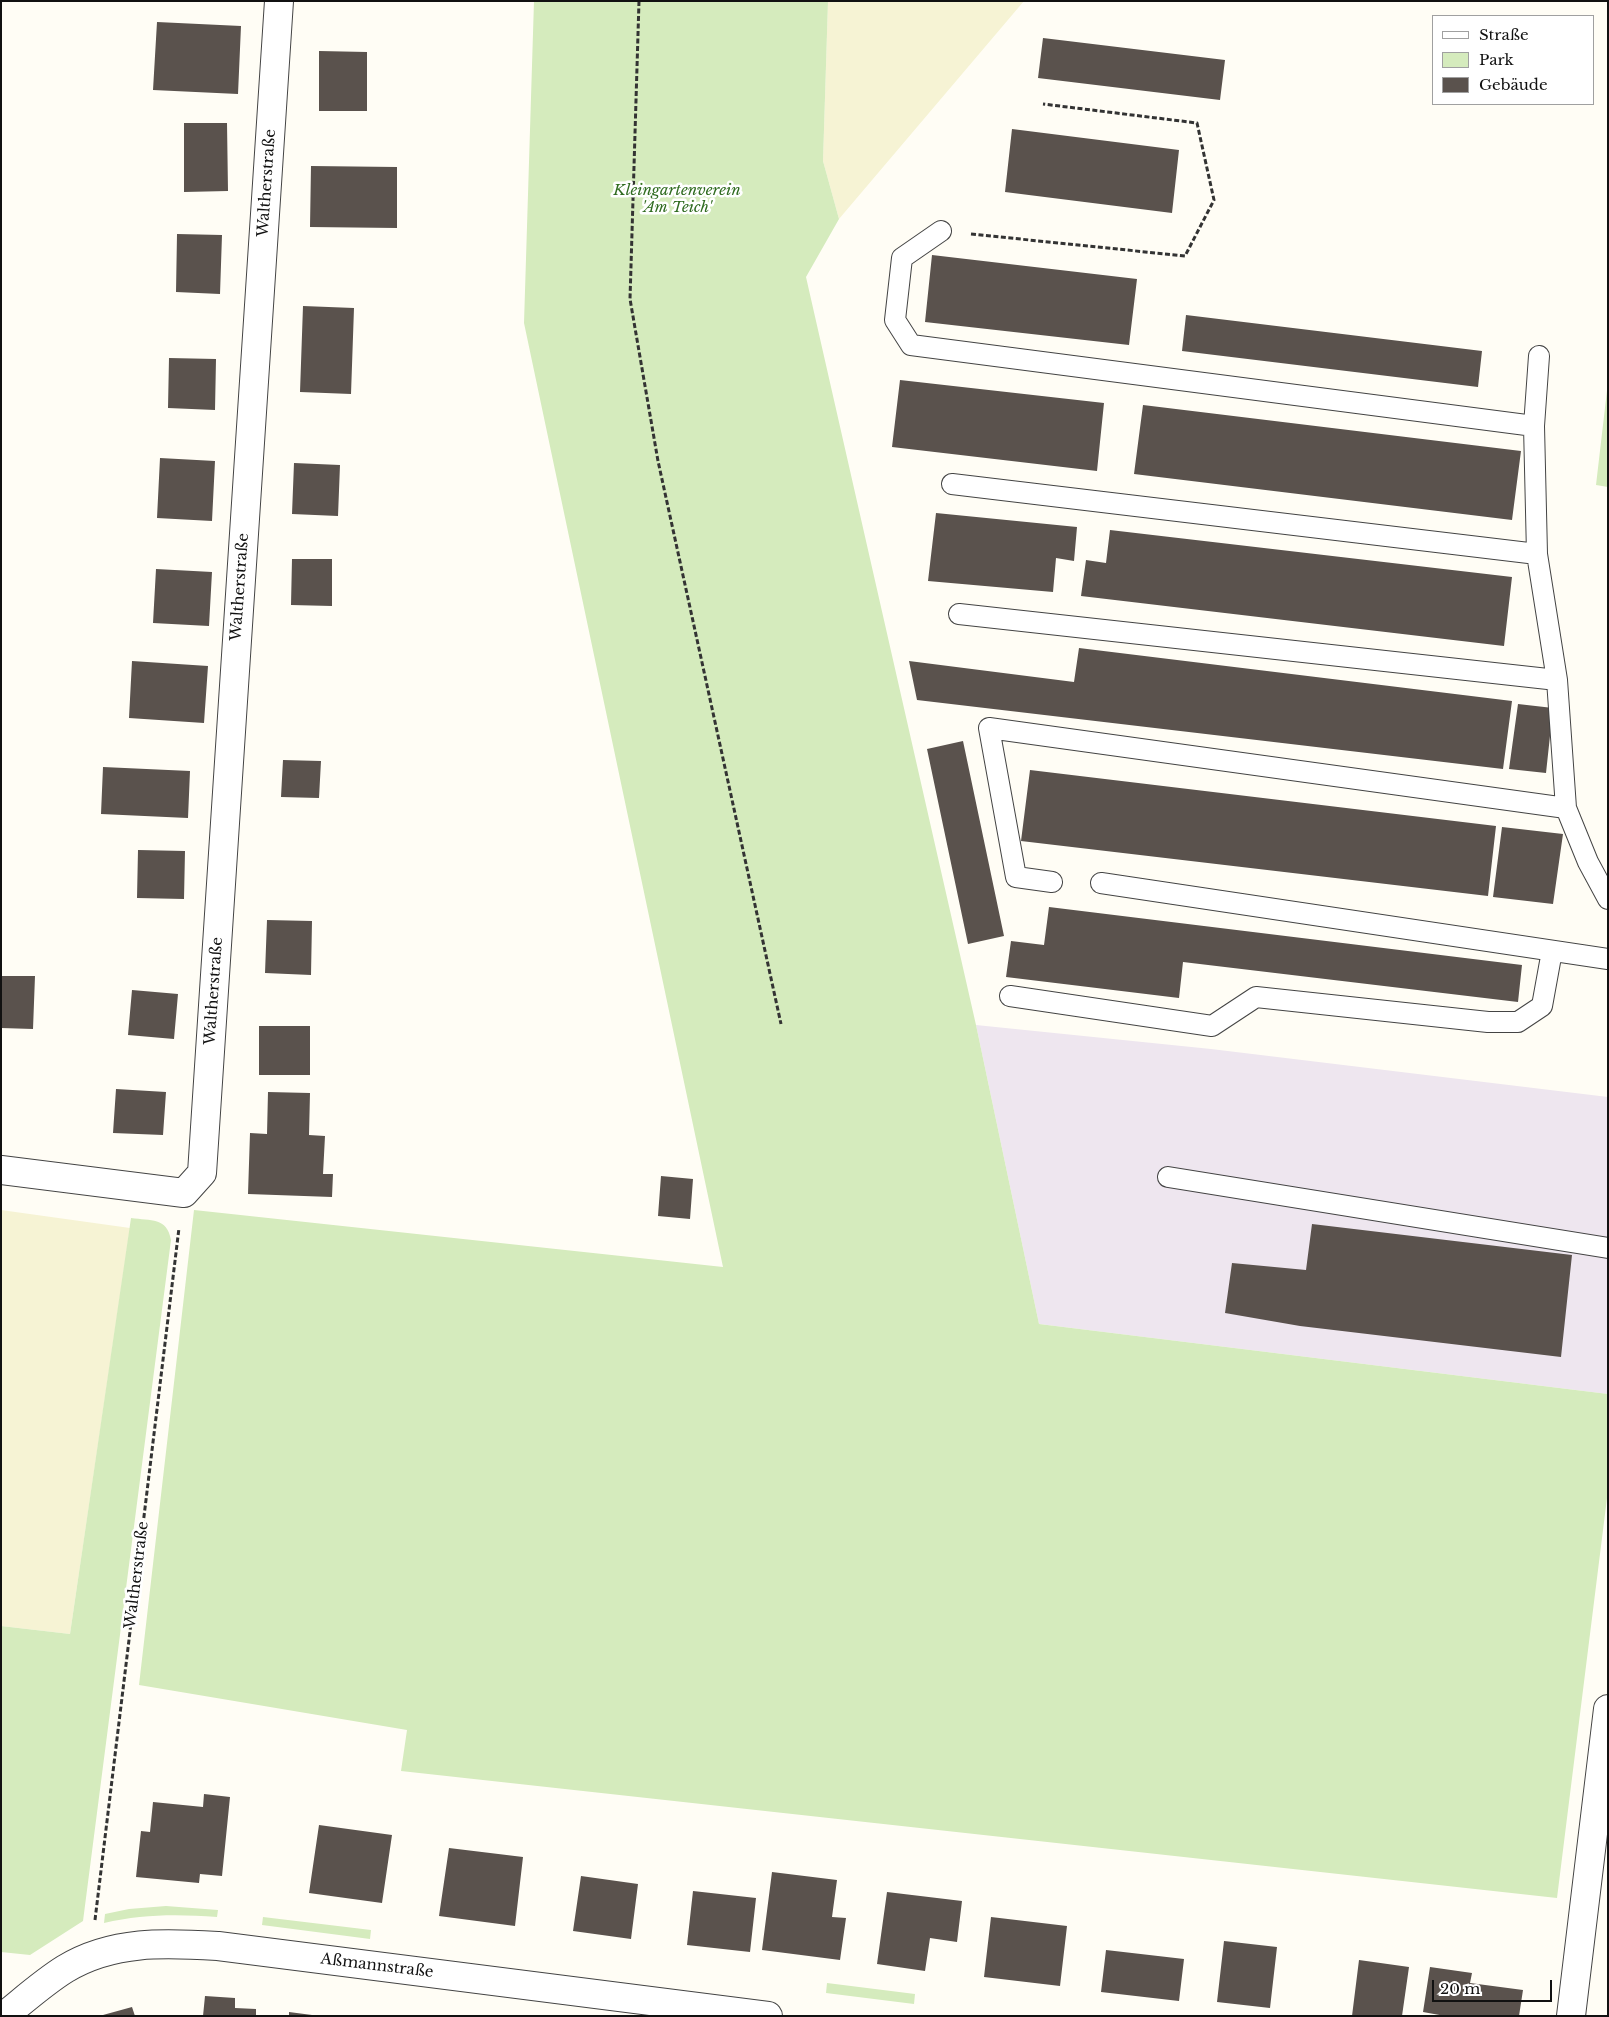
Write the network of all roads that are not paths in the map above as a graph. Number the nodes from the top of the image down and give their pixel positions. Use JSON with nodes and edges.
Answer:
{"nodes":[{"id":1,"x":278,"y":1,"type":"edge"},
{"id":2,"x":941,"y":231,"type":"road end"},
{"id":3,"x":1539,"y":356,"type":"dead end"},
{"id":4,"x":1534,"y":426,"type":"junction"},
{"id":5,"x":952,"y":484,"type":"dead end"},
{"id":6,"x":1537,"y":554,"type":"junction"},
{"id":7,"x":959,"y":614,"type":"dead end"},
{"id":8,"x":1558,"y":680,"type":"junction"},
{"id":9,"x":1566,"y":808,"type":"junction"},
{"id":10,"x":1052,"y":882,"type":"dead end"},
{"id":11,"x":1101,"y":883,"type":"dead end"},
{"id":12,"x":1608,"y":899,"type":"edge"},
{"id":13,"x":1552,"y":951,"type":"junction"},
{"id":14,"x":1608,"y":959,"type":"edge"},
{"id":15,"x":1010,"y":996,"type":"dead end"},
{"id":16,"x":1,"y":1170,"type":"edge"},
{"id":17,"x":1168,"y":1177,"type":"dead end"},
{"id":18,"x":1608,"y":1248,"type":"edge"},
{"id":19,"x":1608,"y":1709,"type":"edge"},
{"id":20,"x":4,"y":2016,"type":"edge"},
{"id":21,"x":768,"y":2016,"type":"edge"},
{"id":22,"x":1571,"y":2016,"type":"edge"}],
"edges":[{"from":1,"to":16,"type":"street","name":"Waltherstraße"},
{"from":2,"to":4,"type":"lane"},
{"from":3,"to":4,"type":"lane"},
{"from":4,"to":6,"type":"lane"},
{"from":5,"to":6,"type":"lane"},
{"from":6,"to":8,"type":"lane"},
{"from":7,"to":8,"type":"lane"},
{"from":8,"to":9,"type":"lane"},
{"from":9,"to":10,"type":"lane"},
{"from":9,"to":12,"type":"lane"},
{"from":11,"to":13,"type":"lane"},
{"from":13,"to":14,"type":"lane"},
{"from":13,"to":15,"type":"lane"},
{"from":17,"to":18,"type":"lane"},
{"from":19,"to":22,"type":"street"},
{"from":20,"to":21,"type":"street","name":"Aßmannstraße"}]}
